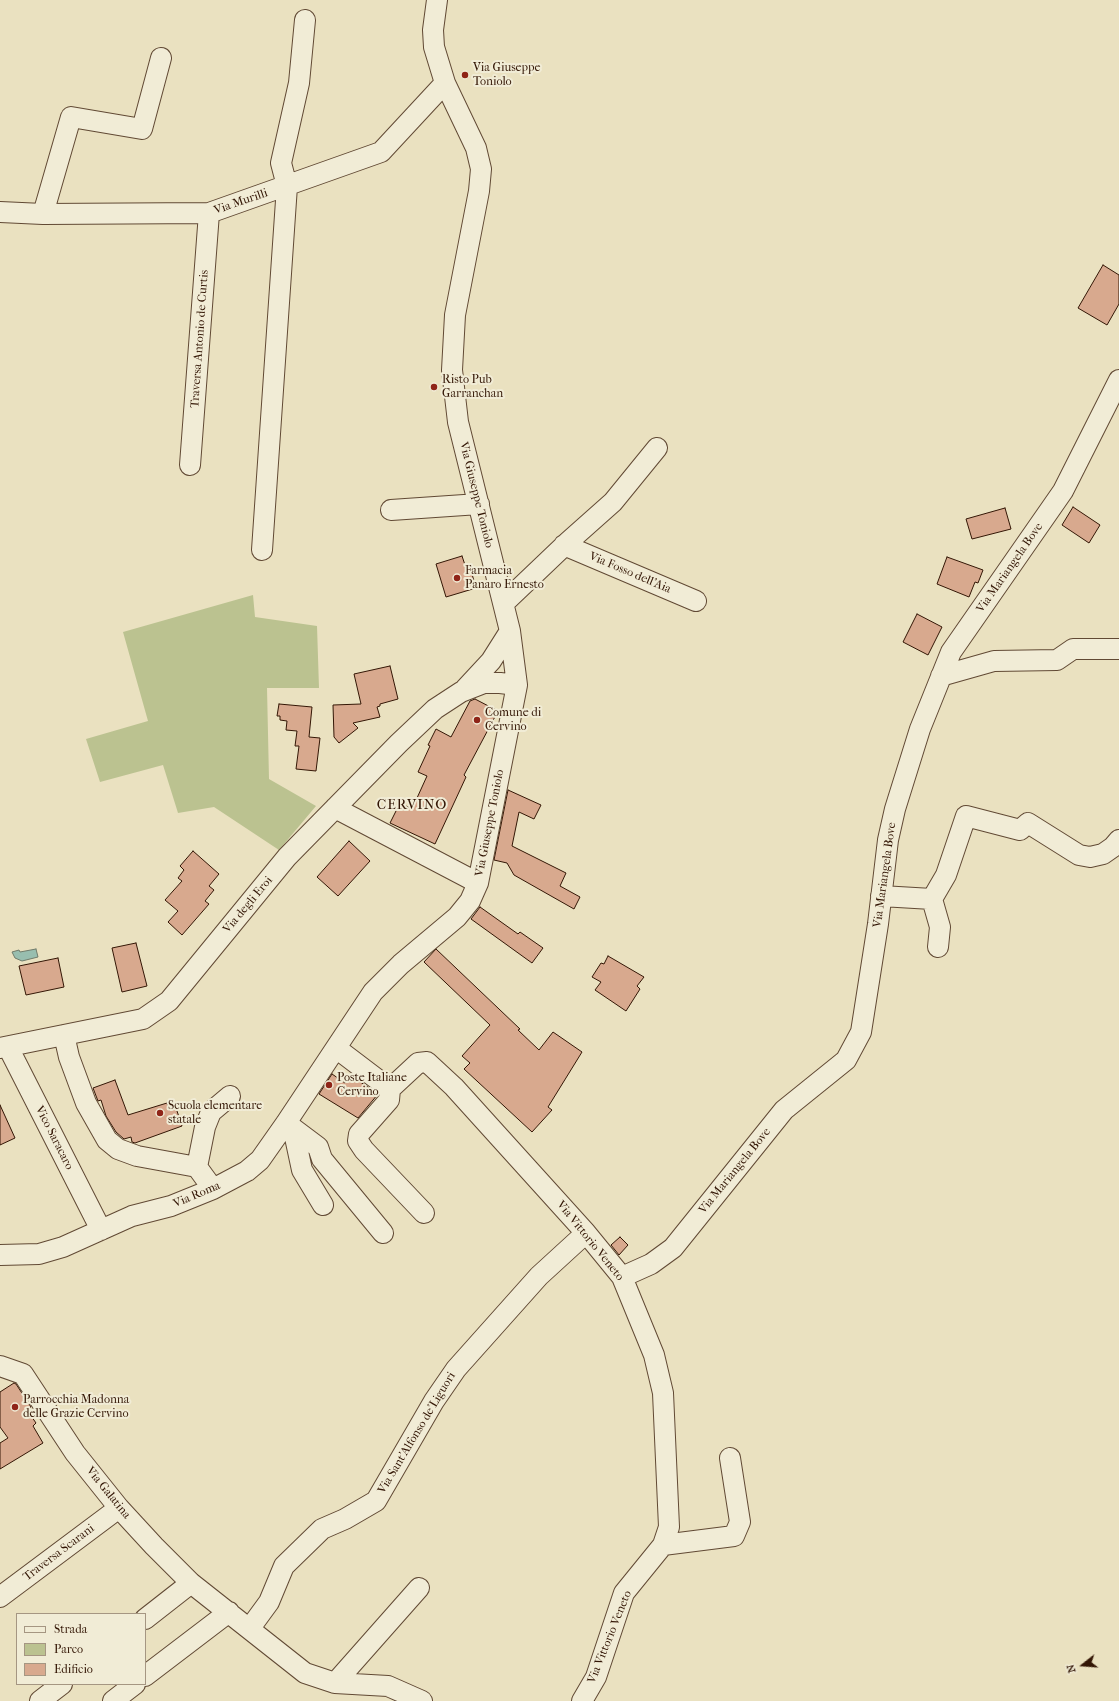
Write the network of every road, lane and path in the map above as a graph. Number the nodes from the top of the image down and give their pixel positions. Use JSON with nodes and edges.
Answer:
{"nodes":[{"id":1,"x":437,"y":0,"type":"edge"},
{"id":2,"x":305,"y":20,"type":"dead end"},
{"id":3,"x":161,"y":58,"type":"dead end"},
{"id":4,"x":445,"y":83,"type":"junction"},
{"id":5,"x":287,"y":186,"type":"junction"},
{"id":6,"x":0,"y":212,"type":"edge"},
{"id":7,"x":209,"y":213,"type":"junction"},
{"id":8,"x":43,"y":214,"type":"junction"},
{"id":9,"x":1119,"y":380,"type":"edge"},
{"id":10,"x":657,"y":448,"type":"dead end"},
{"id":11,"x":190,"y":465,"type":"dead end"},
{"id":12,"x":479,"y":504,"type":"junction"},
{"id":13,"x":391,"y":510,"type":"dead end"},
{"id":14,"x":564,"y":545,"type":"junction"},
{"id":15,"x":262,"y":550,"type":"dead end"},
{"id":16,"x":696,"y":601,"type":"dead end"},
{"id":17,"x":504,"y":603,"type":"junction"},
{"id":18,"x":510,"y":631,"type":"junction"},
{"id":19,"x":1119,"y":649,"type":"edge"},
{"id":20,"x":941,"y":676,"type":"junction"},
{"id":21,"x":517,"y":685,"type":"junction"},
{"id":22,"x":461,"y":692,"type":"junction"},
{"id":23,"x":335,"y":808,"type":"junction"},
{"id":24,"x":1119,"y":840,"type":"edge"},
{"id":25,"x":478,"y":883,"type":"junction"},
{"id":26,"x":881,"y":896,"type":"junction"},
{"id":27,"x":932,"y":899,"type":"junction"},
{"id":28,"x":938,"y":947,"type":"dead end"},
{"id":29,"x":64,"y":1035,"type":"junction"},
{"id":30,"x":4,"y":1048,"type":"edge"},
{"id":31,"x":336,"y":1048,"type":"junction"},
{"id":32,"x":390,"y":1089,"type":"junction"},
{"id":33,"x":230,"y":1096,"type":"dead end"},
{"id":34,"x":289,"y":1126,"type":"junction"},
{"id":35,"x":197,"y":1167,"type":"junction"},
{"id":36,"x":213,"y":1189,"type":"junction"},
{"id":37,"x":323,"y":1205,"type":"dead end"},
{"id":38,"x":424,"y":1213,"type":"dead end"},
{"id":39,"x":101,"y":1230,"type":"junction"},
{"id":40,"x":383,"y":1233,"type":"dead end"},
{"id":41,"x":586,"y":1233,"type":"junction"},
{"id":42,"x":0,"y":1255,"type":"edge"},
{"id":43,"x":622,"y":1277,"type":"junction"},
{"id":44,"x":0,"y":1366,"type":"edge"},
{"id":45,"x":730,"y":1458,"type":"dead end"},
{"id":46,"x":119,"y":1508,"type":"junction"},
{"id":47,"x":663,"y":1545,"type":"junction"},
{"id":48,"x":191,"y":1583,"type":"junction"},
{"id":49,"x":419,"y":1588,"type":"dead end"},
{"id":50,"x":0,"y":1597,"type":"edge"},
{"id":51,"x":229,"y":1612,"type":"junction"},
{"id":52,"x":146,"y":1618,"type":"edge"},
{"id":53,"x":250,"y":1628,"type":"junction"},
{"id":54,"x":146,"y":1675,"type":"edge"},
{"id":55,"x":335,"y":1683,"type":"junction"},
{"id":56,"x":61,"y":1685,"type":"edge"},
{"id":57,"x":134,"y":1685,"type":"edge"},
{"id":58,"x":403,"y":1697,"type":"edge"},
{"id":59,"x":40,"y":1701,"type":"edge"},
{"id":60,"x":113,"y":1701,"type":"edge"},
{"id":61,"x":422,"y":1701,"type":"edge"},
{"id":62,"x":582,"y":1701,"type":"edge"}],
"edges":[{"from":1,"to":4,"type":"street","name":"Via Giuseppe Toniolo"},
{"from":2,"to":5,"type":"street"},
{"from":3,"to":8,"type":"street"},
{"from":4,"to":5,"type":"street","name":"Via Murilli"},
{"from":4,"to":12,"type":"street","name":"Via Giuseppe Toniolo"},
{"from":5,"to":7,"type":"street","name":"Via Murilli"},
{"from":5,"to":15,"type":"street"},
{"from":6,"to":8,"type":"street","name":"Via Murilli"},
{"from":7,"to":8,"type":"street","name":"Via Murilli"},
{"from":7,"to":11,"type":"street","name":"Traversa Antonio de Curtis"},
{"from":9,"to":20,"type":"street","name":"Via Mariangela Bove"},
{"from":10,"to":14,"type":"street"},
{"from":12,"to":13,"type":"street"},
{"from":12,"to":17,"type":"street","name":"Via Giuseppe Toniolo"},
{"from":14,"to":16,"type":"street","name":"Via Fosso dell'Aia"},
{"from":14,"to":17,"type":"street"},
{"from":17,"to":18,"type":"street","name":"Via Giuseppe Toniolo"},
{"from":18,"to":21,"type":"street","name":"Via Giuseppe Toniolo"},
{"from":18,"to":22,"type":"street","name":"Via degli Eroi"},
{"from":19,"to":20,"type":"street"},
{"from":20,"to":26,"type":"street","name":"Via Mariangela Bove"},
{"from":21,"to":22,"type":"street","name":"Via degli Eroi"},
{"from":21,"to":25,"type":"street","name":"Via Giuseppe Toniolo"},
{"from":22,"to":23,"type":"street","name":"Via degli Eroi"},
{"from":23,"to":25,"type":"street"},
{"from":23,"to":29,"type":"street","name":"Via degli Eroi"},
{"from":24,"to":27,"type":"street"},
{"from":25,"to":31,"type":"street","name":"Via Giuseppe Toniolo"},
{"from":26,"to":27,"type":"street"},
{"from":26,"to":43,"type":"street","name":"Via Mariangela Bove"},
{"from":27,"to":28,"type":"street"},
{"from":29,"to":30,"type":"street","name":"Via degli Eroi"},
{"from":29,"to":35,"type":"street"},
{"from":30,"to":39,"type":"street","name":"Vico Saracaro"},
{"from":31,"to":32,"type":"street"},
{"from":31,"to":34,"type":"street","name":"Via Roma"},
{"from":32,"to":38,"type":"street"},
{"from":32,"to":41,"type":"street","name":"Via Vittorio Veneto"},
{"from":33,"to":35,"type":"street"},
{"from":34,"to":36,"type":"street","name":"Via Roma"},
{"from":34,"to":37,"type":"street"},
{"from":34,"to":40,"type":"street"},
{"from":35,"to":36,"type":"street"},
{"from":36,"to":39,"type":"street","name":"Via Roma"},
{"from":39,"to":42,"type":"street","name":"Via Roma"},
{"from":41,"to":43,"type":"street","name":"Via Vittorio Veneto"},
{"from":41,"to":53,"type":"street","name":"Via Sant'Alfonso de'Liguori"},
{"from":43,"to":47,"type":"street","name":"Via Vittorio Veneto"},
{"from":44,"to":46,"type":"street","name":"Via Galatina"},
{"from":45,"to":47,"type":"street"},
{"from":46,"to":48,"type":"street","name":"Via Galatina"},
{"from":46,"to":50,"type":"street","name":"Traversa Scarani"},
{"from":47,"to":62,"type":"street","name":"Via Vittorio Veneto"},
{"from":48,"to":51,"type":"street","name":"Via Galatina"},
{"from":48,"to":52,"type":"street"},
{"from":49,"to":55,"type":"street"},
{"from":51,"to":53,"type":"street","name":"Via Galatina"},
{"from":51,"to":54,"type":"street"},
{"from":53,"to":55,"type":"street","name":"Via Galatina"},
{"from":55,"to":58,"type":"street","name":"Via Galatina"},
{"from":56,"to":59,"type":"street"},
{"from":57,"to":60,"type":"street"},
{"from":58,"to":61,"type":"street","name":"Via Galatina"}]}
